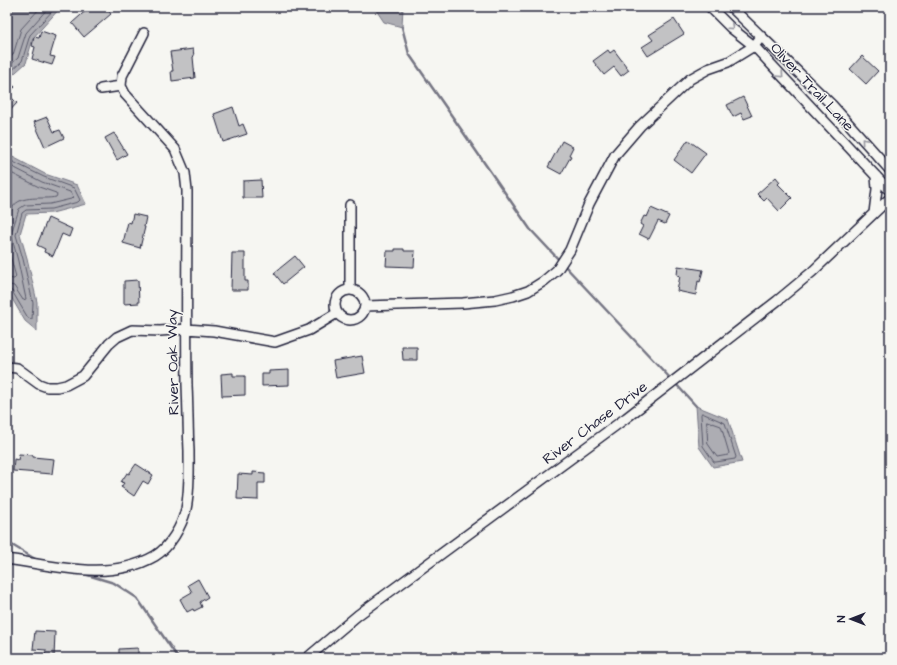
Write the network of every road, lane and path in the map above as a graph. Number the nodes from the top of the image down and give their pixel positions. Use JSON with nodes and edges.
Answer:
{"nodes":[{"id":1,"x":710,"y":7,"type":"edge"},
{"id":2,"x":731,"y":7,"type":"edge"},
{"id":3,"x":144,"y":33,"type":"dead end"},
{"id":4,"x":761,"y":37,"type":"junction"},
{"id":5,"x":754,"y":46,"type":"junction"},
{"id":6,"x":121,"y":86,"type":"junction"},
{"id":7,"x":101,"y":88,"type":"dead end"},
{"id":8,"x":890,"y":170,"type":"edge"},
{"id":9,"x":876,"y":176,"type":"junction"},
{"id":10,"x":890,"y":191,"type":"edge"},
{"id":11,"x":890,"y":198,"type":"edge"},
{"id":12,"x":350,"y":205,"type":"dead end"},
{"id":13,"x":874,"y":213,"type":"junction"},
{"id":14,"x":350,"y":290,"type":"junction"},
{"id":15,"x":364,"y":306,"type":"junction"},
{"id":16,"x":337,"y":313,"type":"junction"},
{"id":17,"x":186,"y":329,"type":"junction"},
{"id":18,"x":7,"y":367,"type":"edge"},
{"id":19,"x":7,"y":559,"type":"edge"},
{"id":20,"x":307,"y":658,"type":"edge"}],
"edges":[{"from":1,"to":5,"type":"street","name":"Oliver Trail Lane","one_way":true},
{"from":2,"to":4,"type":"street","name":"Oliver Trail Lane"},
{"from":3,"to":6,"type":"street"},
{"from":4,"to":5,"type":"street"},
{"from":8,"to":4,"type":"street","name":"Oliver Trail Lane","one_way":true},
{"from":5,"to":9,"type":"street","name":"Oliver Trail Lane","one_way":true},
{"from":5,"to":15,"type":"street"},
{"from":6,"to":7,"type":"street"},
{"from":6,"to":17,"type":"street","name":"River Oak Way"},
{"from":9,"to":10,"type":"street","name":"Oliver Trail Lane"},
{"from":9,"to":13,"type":"street"},
{"from":11,"to":13,"type":"street","name":"River Chase Drive"},
{"from":12,"to":14,"type":"street"},
{"from":13,"to":20,"type":"street","name":"River Chase Drive"},
{"from":14,"to":15,"type":"street"},
{"from":14,"to":16,"type":"street"},
{"from":15,"to":16,"type":"street"},
{"from":16,"to":17,"type":"street"},
{"from":17,"to":18,"type":"street"},
{"from":17,"to":19,"type":"street","name":"River Oak Way"}]}
